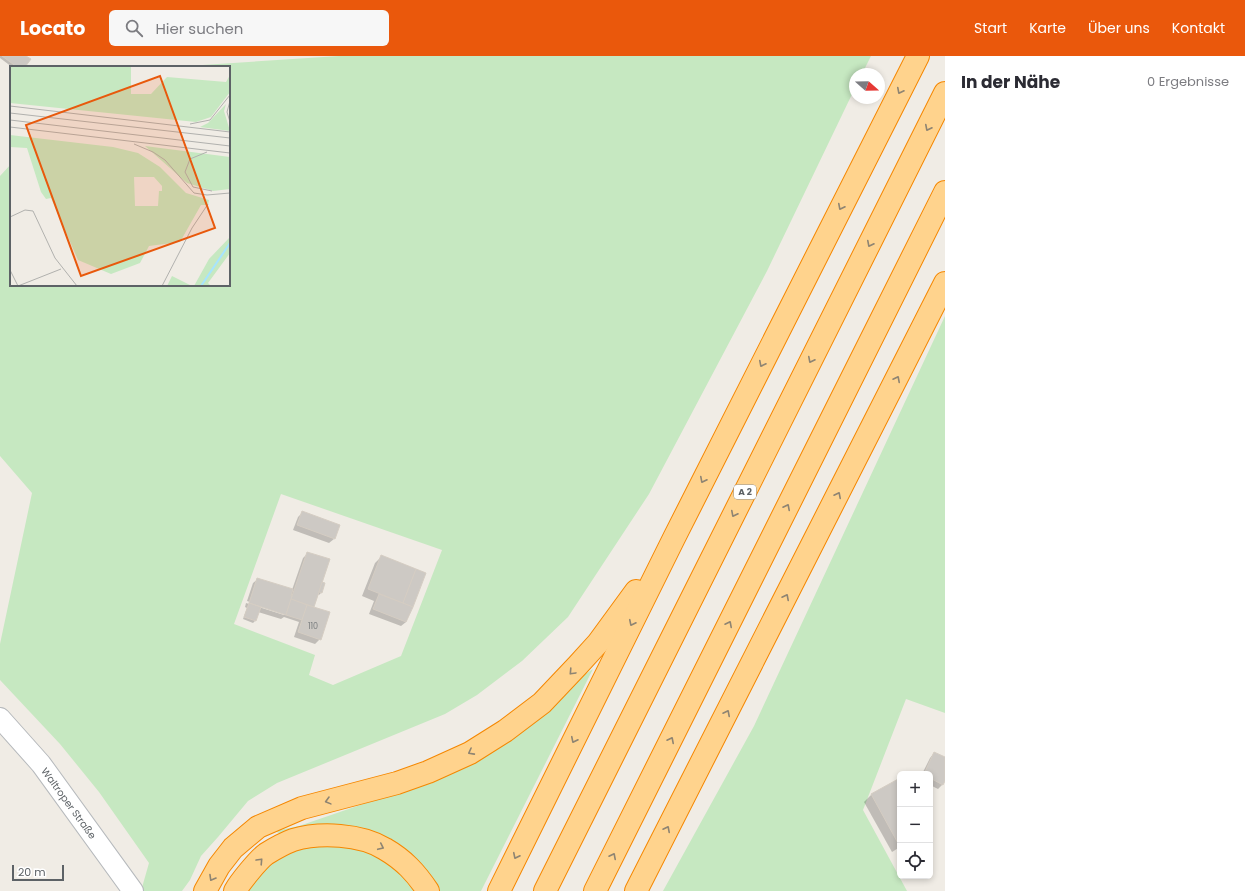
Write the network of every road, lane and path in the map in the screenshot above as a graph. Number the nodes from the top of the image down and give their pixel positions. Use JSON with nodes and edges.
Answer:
{"nodes":[{"id":1,"x":918,"y":56,"type":"edge"},
{"id":2,"x":945,"y":93,"type":"edge"},
{"id":3,"x":945,"y":192,"type":"edge"},
{"id":4,"x":945,"y":283,"type":"edge"},
{"id":5,"x":674,"y":538,"type":"junction"},
{"id":6,"x":0,"y":718,"type":"edge"},
{"id":7,"x":650,"y":863,"type":"junction"},
{"id":8,"x":134,"y":891,"type":"edge"},
{"id":9,"x":205,"y":891,"type":"edge"},
{"id":10,"x":235,"y":891,"type":"edge"},
{"id":11,"x":428,"y":891,"type":"edge"},
{"id":12,"x":499,"y":891,"type":"edge"},
{"id":13,"x":545,"y":891,"type":"edge"},
{"id":14,"x":595,"y":891,"type":"edge"},
{"id":15,"x":636,"y":891,"type":"edge"},
{"id":16,"x":641,"y":891,"type":"edge"}],
"edges":[{"from":1,"to":5,"type":"highway","one_way":true},
{"from":2,"to":13,"type":"highway","number":"A 2","one_way":true},
{"from":14,"to":3,"type":"highway","one_way":true},
{"from":7,"to":4,"type":"highway","one_way":true},
{"from":5,"to":9,"type":"highway","one_way":true},
{"from":5,"to":12,"type":"highway","one_way":true},
{"from":6,"to":8,"type":"street","name":"Waltroper Straße"},
{"from":7,"to":15,"type":"highway"},
{"from":7,"to":16,"type":"highway"},
{"from":10,"to":11,"type":"highway","one_way":true}]}
